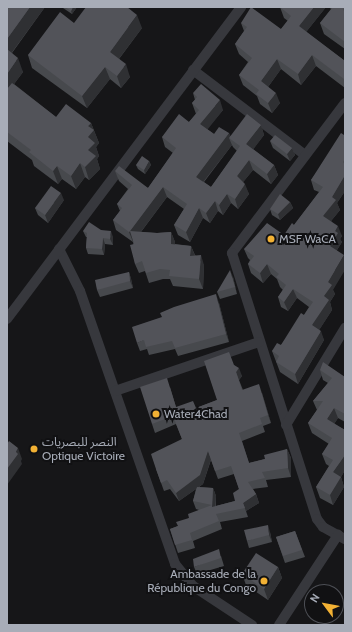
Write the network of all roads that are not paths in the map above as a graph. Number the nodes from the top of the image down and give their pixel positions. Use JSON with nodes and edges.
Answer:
{"nodes":[{"id":1,"x":241,"y":7,"type":"edge"},
{"id":2,"x":193,"y":70,"type":"junction"},
{"id":3,"x":345,"y":103,"type":"edge"},
{"id":4,"x":304,"y":155,"type":"junction"},
{"id":5,"x":59,"y":250,"type":"junction"},
{"id":6,"x":7,"y":319,"type":"edge"},
{"id":7,"x":345,"y":328,"type":"edge"},
{"id":8,"x":260,"y":342,"type":"junction"},
{"id":9,"x":115,"y":391,"type":"junction"},
{"id":10,"x":286,"y":425,"type":"junction"},
{"id":11,"x":341,"y":537,"type":"edge"},
{"id":12,"x":252,"y":625,"type":"edge"},
{"id":13,"x":279,"y":625,"type":"edge"}],
"edges":[{"from":1,"to":2,"type":"street"},
{"from":2,"to":4,"type":"street"},
{"from":2,"to":5,"type":"street"},
{"from":3,"to":4,"type":"street"},
{"from":4,"to":8,"type":"street"},
{"from":5,"to":6,"type":"street"},
{"from":5,"to":9,"type":"street"},
{"from":7,"to":10,"type":"street"},
{"from":8,"to":9,"type":"street"},
{"from":8,"to":10,"type":"street"},
{"from":9,"to":12,"type":"street"},
{"from":10,"to":11,"type":"street"},
{"from":11,"to":13,"type":"street"}]}
